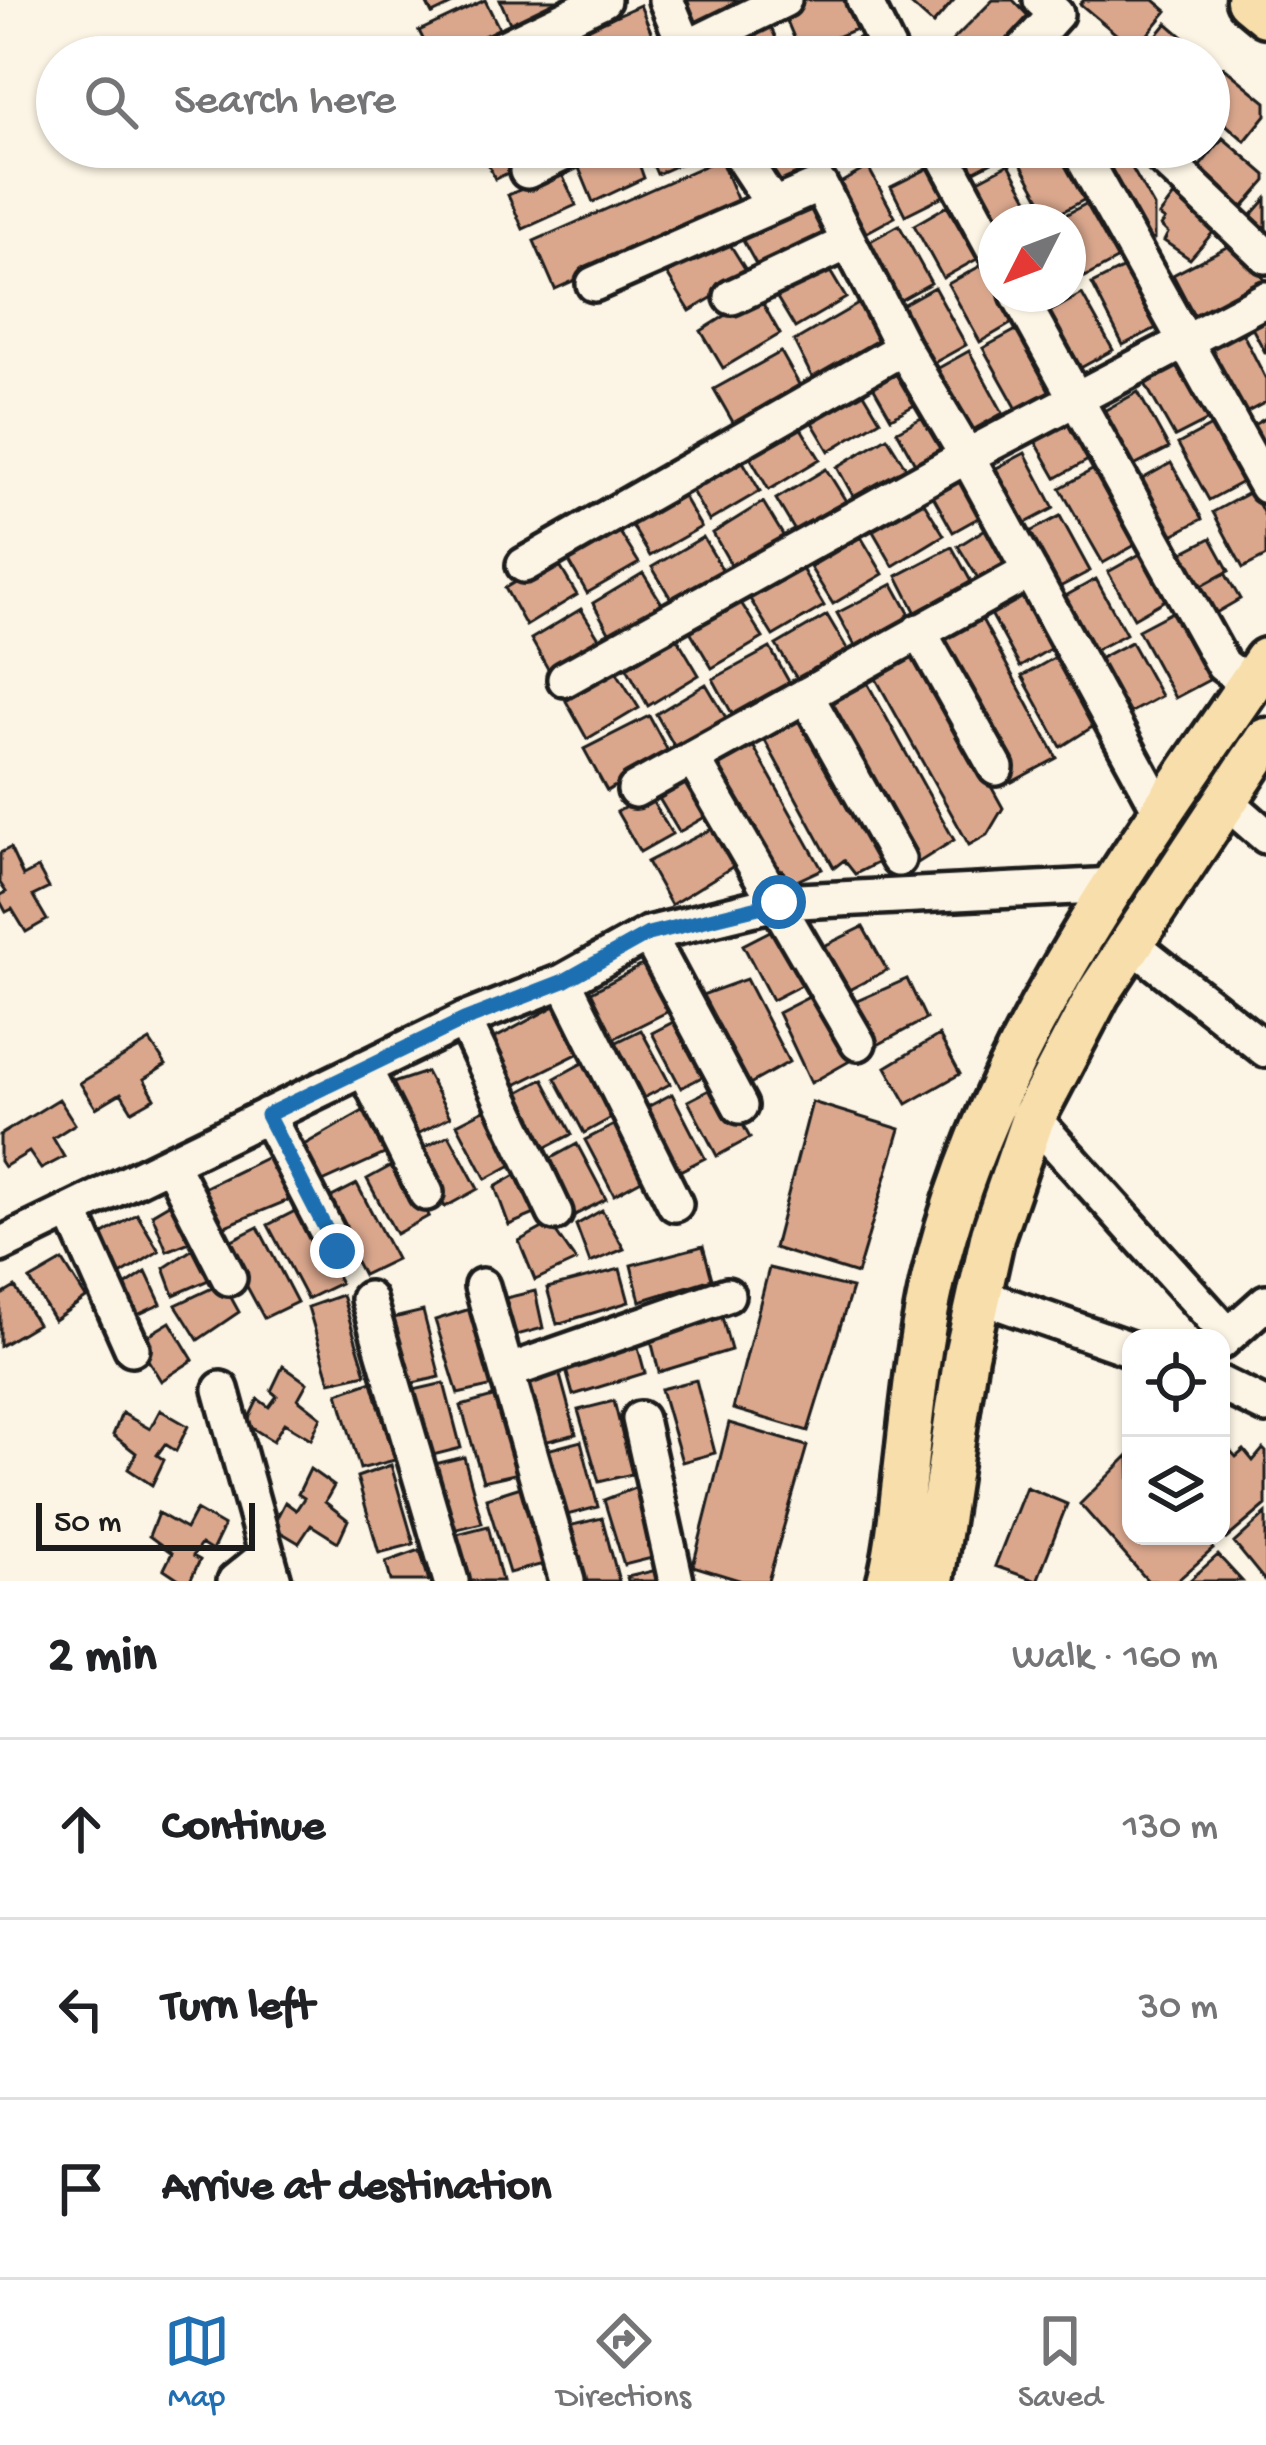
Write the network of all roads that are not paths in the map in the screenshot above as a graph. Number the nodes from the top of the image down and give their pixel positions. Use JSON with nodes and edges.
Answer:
{"nodes":[{"id":1,"x":603,"y":0,"type":"edge"},
{"id":2,"x":666,"y":0,"type":"edge"},
{"id":3,"x":784,"y":0,"type":"edge"},
{"id":4,"x":864,"y":0,"type":"edge"},
{"id":5,"x":1041,"y":0,"type":"edge"},
{"id":6,"x":1248,"y":0,"type":"edge"},
{"id":7,"x":1266,"y":15,"type":"edge"},
{"id":8,"x":528,"y":36,"type":"edge"},
{"id":9,"x":681,"y":36,"type":"edge"},
{"id":10,"x":718,"y":36,"type":"edge"},
{"id":11,"x":882,"y":36,"type":"edge"},
{"id":12,"x":1036,"y":36,"type":"edge"},
{"id":13,"x":533,"y":168,"type":"edge"},
{"id":14,"x":749,"y":168,"type":"edge"},
{"id":15,"x":950,"y":168,"type":"edge"},
{"id":16,"x":1089,"y":168,"type":"edge"},
{"id":17,"x":1173,"y":168,"type":"edge"},
{"id":18,"x":527,"y":171,"type":"dead end"},
{"id":19,"x":773,"y":206,"type":"junction"},
{"id":20,"x":978,"y":220,"type":"edge"},
{"id":21,"x":847,"y":243,"type":"junction"},
{"id":22,"x":1266,"y":256,"type":"edge"},
{"id":23,"x":594,"y":284,"type":"dead end"},
{"id":24,"x":732,"y":297,"type":"dead end"},
{"id":25,"x":1266,"y":299,"type":"edge"},
{"id":26,"x":1028,"y":312,"type":"edge"},
{"id":27,"x":1186,"y":340,"type":"junction"},
{"id":28,"x":903,"y":348,"type":"junction"},
{"id":29,"x":1076,"y":401,"type":"junction"},
{"id":30,"x":967,"y":456,"type":"junction"},
{"id":31,"x":1266,"y":486,"type":"edge"},
{"id":32,"x":524,"y":565,"type":"dead end"},
{"id":33,"x":1030,"y":571,"type":"junction"},
{"id":34,"x":919,"y":631,"type":"junction"},
{"id":35,"x":1258,"y":672,"type":"edge"},
{"id":36,"x":565,"y":679,"type":"dead end"},
{"id":37,"x":806,"y":695,"type":"junction"},
{"id":38,"x":1266,"y":740,"type":"edge"},
{"id":39,"x":692,"y":759,"type":"junction"},
{"id":40,"x":996,"y":768,"type":"dead end"},
{"id":41,"x":635,"y":790,"type":"dead end"},
{"id":42,"x":1226,"y":801,"type":"junction"},
{"id":43,"x":1163,"y":815,"type":"junction"},
{"id":44,"x":1266,"y":836,"type":"edge"},
{"id":45,"x":898,"y":860,"type":"dead end"},
{"id":46,"x":1115,"y":885,"type":"junction"},
{"id":47,"x":779,"y":902,"type":"junction"},
{"id":48,"x":648,"y":934,"type":"junction"},
{"id":49,"x":1133,"y":944,"type":"junction"},
{"id":50,"x":564,"y":981,"type":"junction"},
{"id":51,"x":464,"y":1020,"type":"junction"},
{"id":52,"x":858,"y":1043,"type":"dead end"},
{"id":53,"x":1266,"y":1050,"type":"edge"},
{"id":54,"x":364,"y":1068,"type":"junction"},
{"id":55,"x":740,"y":1106,"type":"dead end"},
{"id":56,"x":267,"y":1115,"type":"junction"},
{"id":57,"x":1033,"y":1118,"type":"junction"},
{"id":58,"x":172,"y":1164,"type":"junction"},
{"id":59,"x":426,"y":1193,"type":"dead end"},
{"id":60,"x":675,"y":1204,"type":"dead end"},
{"id":61,"x":71,"y":1210,"type":"junction"},
{"id":62,"x":555,"y":1213,"type":"dead end"},
{"id":63,"x":0,"y":1245,"type":"edge"},
{"id":64,"x":337,"y":1251,"type":"dead end"},
{"id":65,"x":229,"y":1278,"type":"dead end"},
{"id":66,"x":482,"y":1286,"type":"dead end"},
{"id":67,"x":727,"y":1295,"type":"dead end"},
{"id":68,"x":980,"y":1296,"type":"junction"},
{"id":69,"x":368,"y":1299,"type":"dead end"},
{"id":70,"x":1266,"y":1302,"type":"edge"},
{"id":71,"x":1217,"y":1329,"type":"edge"},
{"id":72,"x":1230,"y":1334,"type":"edge"},
{"id":73,"x":1122,"y":1346,"type":"edge"},
{"id":74,"x":132,"y":1348,"type":"dead end"},
{"id":75,"x":507,"y":1372,"type":"junction"},
{"id":76,"x":220,"y":1388,"type":"dead end"},
{"id":77,"x":1230,"y":1388,"type":"edge"},
{"id":78,"x":1266,"y":1406,"type":"edge"},
{"id":79,"x":640,"y":1419,"type":"dead end"},
{"id":80,"x":270,"y":1568,"type":"edge"},
{"id":81,"x":896,"y":1580,"type":"edge"},
{"id":82,"x":235,"y":1581,"type":"edge"},
{"id":83,"x":451,"y":1581,"type":"edge"},
{"id":84,"x":567,"y":1581,"type":"edge"},
{"id":85,"x":676,"y":1581,"type":"edge"}],
"edges":[{"from":1,"to":8,"type":"street"},
{"from":2,"to":9,"type":"street"},
{"from":3,"to":10,"type":"street"},
{"from":4,"to":11,"type":"street"},
{"from":5,"to":12,"type":"street"},
{"from":6,"to":7,"type":"main road"},
{"from":13,"to":18,"type":"street"},
{"from":14,"to":19,"type":"street"},
{"from":15,"to":20,"type":"street"},
{"from":16,"to":27,"type":"street"},
{"from":17,"to":22,"type":"street"},
{"from":19,"to":21,"type":"street"},
{"from":19,"to":23,"type":"street"},
{"from":21,"to":24,"type":"street"},
{"from":21,"to":28,"type":"street"},
{"from":25,"to":27,"type":"street"},
{"from":26,"to":29,"type":"street"},
{"from":27,"to":29,"type":"street"},
{"from":27,"to":31,"type":"street"},
{"from":28,"to":30,"type":"street"},
{"from":28,"to":32,"type":"street"},
{"from":29,"to":30,"type":"street"},
{"from":29,"to":35,"type":"street"},
{"from":30,"to":33,"type":"street"},
{"from":30,"to":36,"type":"street"},
{"from":33,"to":34,"type":"street"},
{"from":33,"to":43,"type":"street"},
{"from":34,"to":37,"type":"street"},
{"from":34,"to":40,"type":"street"},
{"from":35,"to":43,"type":"main road"},
{"from":37,"to":39,"type":"street"},
{"from":37,"to":45,"type":"street"},
{"from":38,"to":42,"type":"main road"},
{"from":39,"to":41,"type":"street"},
{"from":39,"to":47,"type":"street"},
{"from":42,"to":44,"type":"street"},
{"from":42,"to":49,"type":"main road"},
{"from":43,"to":46,"type":"main road"},
{"from":46,"to":47,"type":"street"},
{"from":46,"to":81,"type":"main road"},
{"from":47,"to":48,"type":"street"},
{"from":47,"to":52,"type":"street"},
{"from":48,"to":50,"type":"street"},
{"from":48,"to":55,"type":"street"},
{"from":49,"to":53,"type":"street"},
{"from":49,"to":57,"type":"main road"},
{"from":50,"to":51,"type":"street"},
{"from":50,"to":60,"type":"street"},
{"from":51,"to":54,"type":"street"},
{"from":51,"to":62,"type":"street"},
{"from":54,"to":56,"type":"street"},
{"from":54,"to":59,"type":"street"},
{"from":56,"to":58,"type":"street"},
{"from":56,"to":64,"type":"street"},
{"from":57,"to":68,"type":"main road"},
{"from":57,"to":71,"type":"street"},
{"from":58,"to":61,"type":"street"},
{"from":58,"to":65,"type":"street"},
{"from":61,"to":63,"type":"street"},
{"from":61,"to":74,"type":"street"},
{"from":66,"to":75,"type":"street"},
{"from":67,"to":75,"type":"street"},
{"from":68,"to":73,"type":"street"},
{"from":68,"to":81,"type":"main road"},
{"from":69,"to":83,"type":"street"},
{"from":70,"to":72,"type":"street"},
{"from":75,"to":84,"type":"street"},
{"from":76,"to":80,"type":"street"},
{"from":77,"to":78,"type":"street"},
{"from":79,"to":85,"type":"street"},
{"from":80,"to":82,"type":"street"}]}
